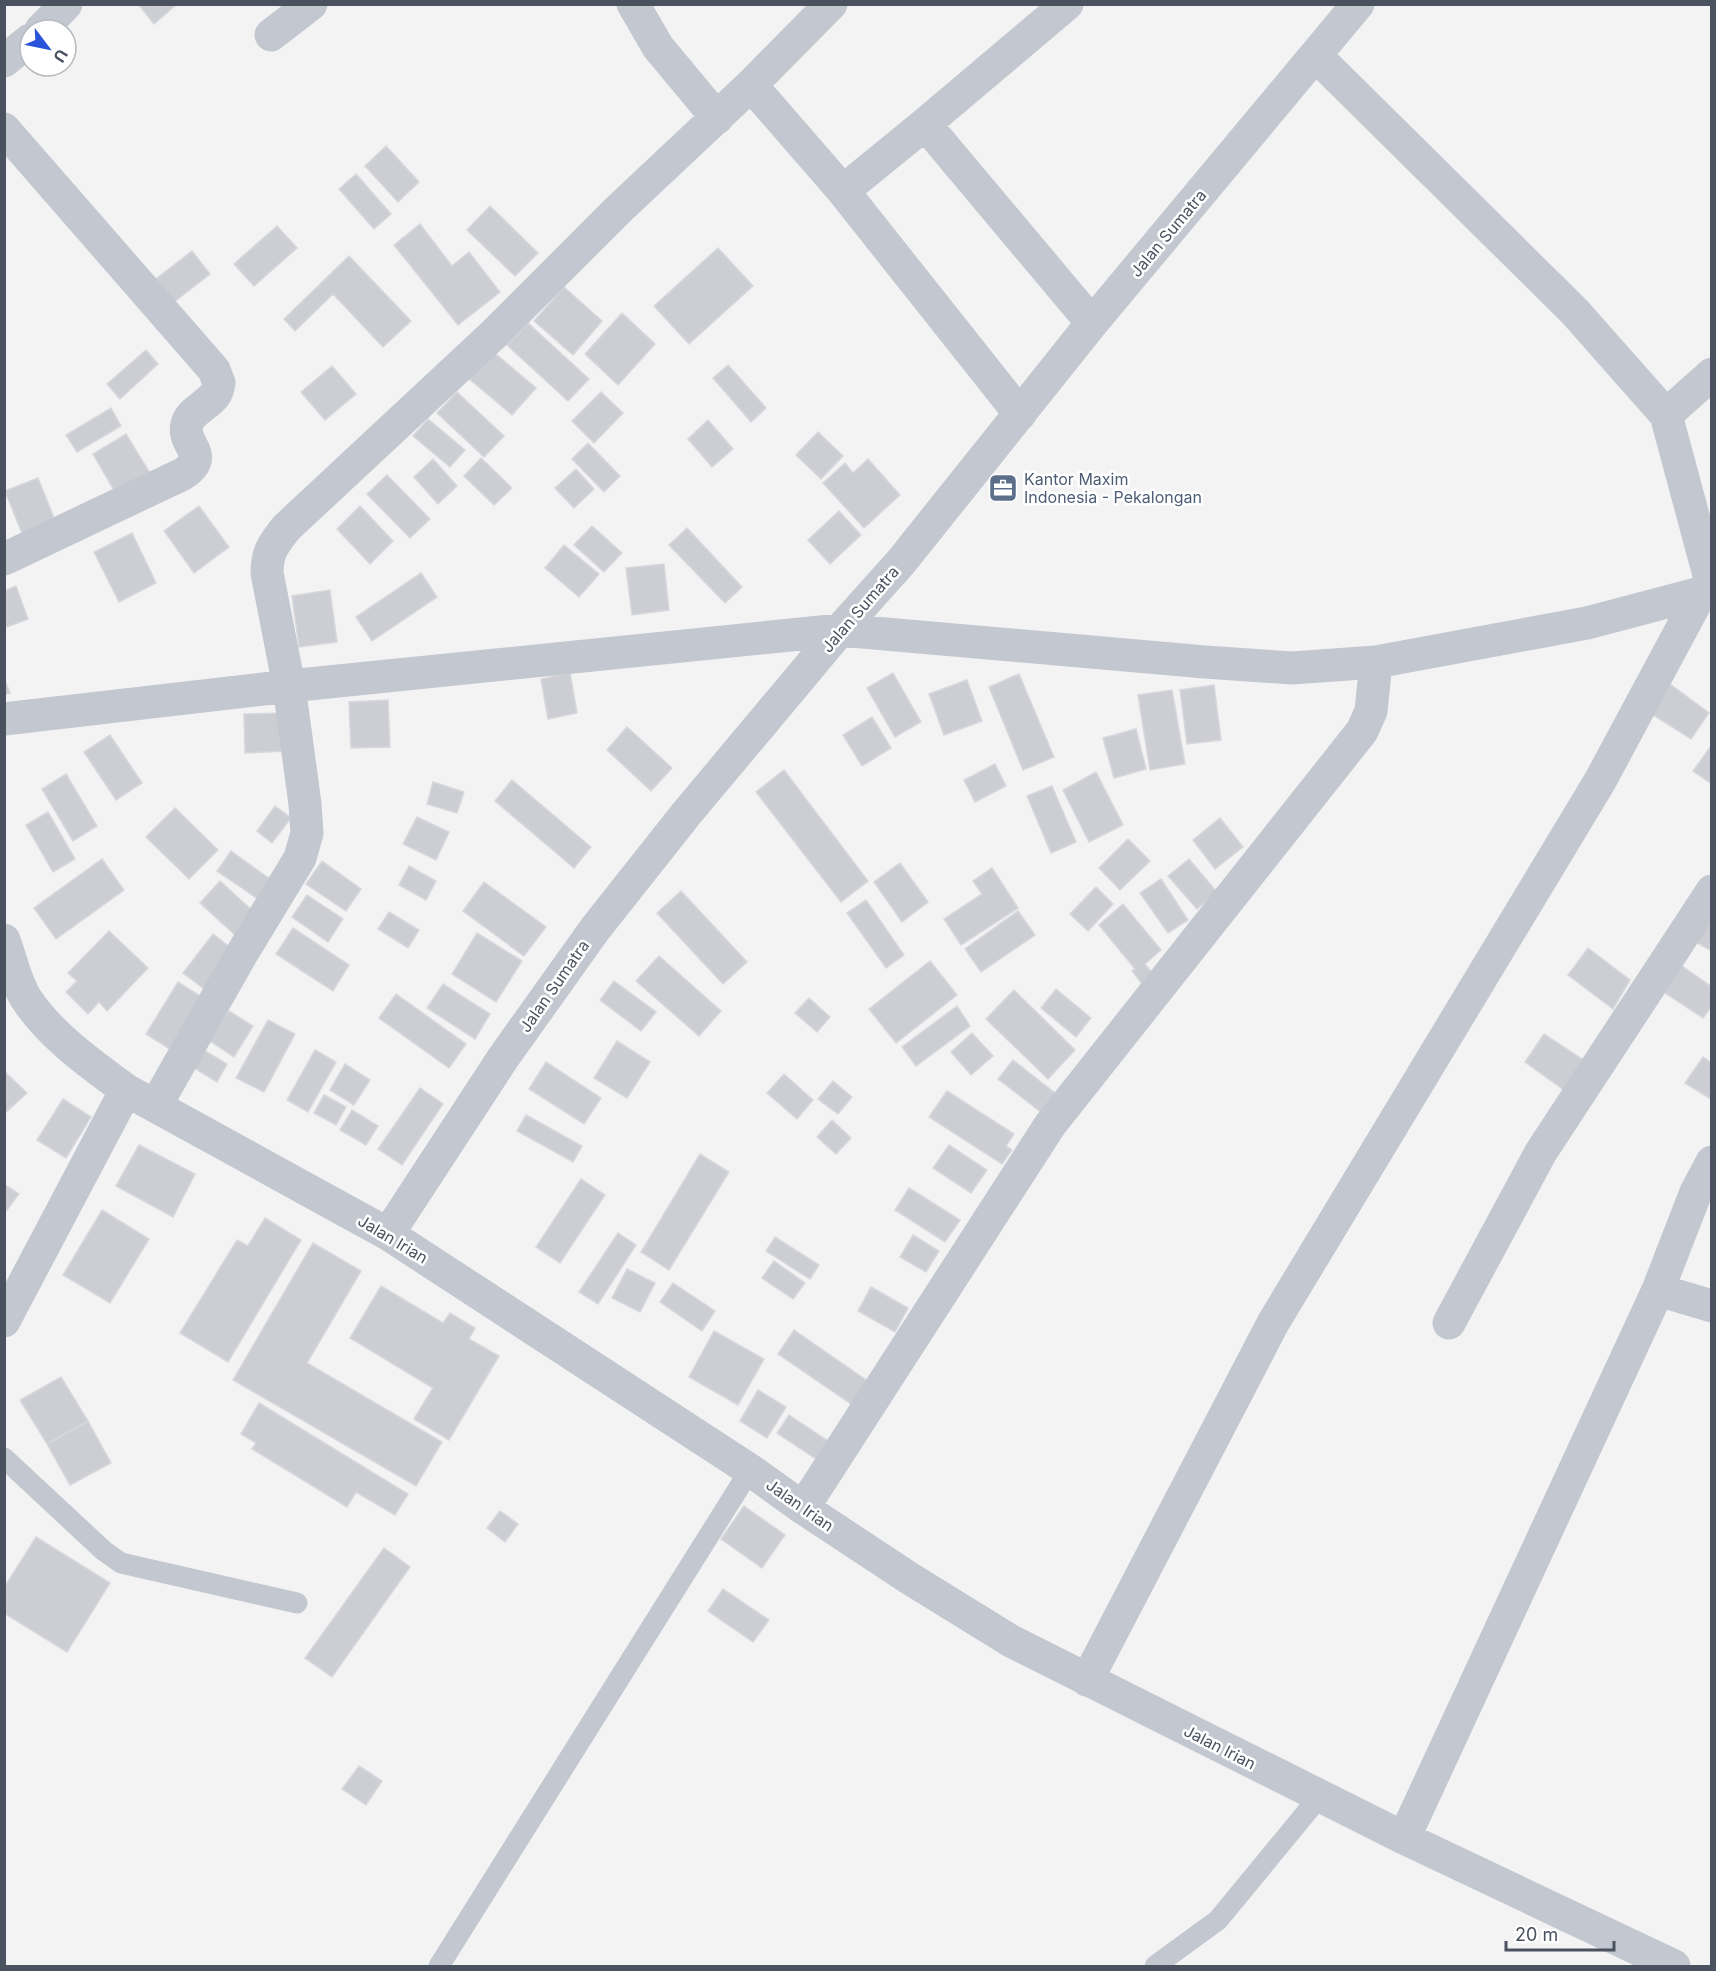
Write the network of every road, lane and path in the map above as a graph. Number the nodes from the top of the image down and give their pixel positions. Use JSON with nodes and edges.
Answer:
{"nodes":[{"id":1,"x":66,"y":4,"type":"edge"},
{"id":2,"x":311,"y":4,"type":"edge"},
{"id":3,"x":633,"y":4,"type":"edge"},
{"id":4,"x":831,"y":4,"type":"edge"},
{"id":5,"x":1066,"y":4,"type":"edge"},
{"id":6,"x":1358,"y":4,"type":"edge"},
{"id":7,"x":53,"y":18,"type":"edge"},
{"id":8,"x":271,"y":35,"type":"dead end"},
{"id":9,"x":18,"y":50,"type":"edge"},
{"id":10,"x":1316,"y":56,"type":"junction"},
{"id":11,"x":4,"y":61,"type":"edge"},
{"id":12,"x":751,"y":85,"type":"junction"},
{"id":13,"x":717,"y":118,"type":"junction"},
{"id":14,"x":925,"y":124,"type":"junction"},
{"id":15,"x":4,"y":129,"type":"edge"},
{"id":16,"x":843,"y":190,"type":"junction"},
{"id":17,"x":1092,"y":323,"type":"junction"},
{"id":18,"x":1712,"y":374,"type":"edge"},
{"id":19,"x":1020,"y":414,"type":"junction"},
{"id":20,"x":1666,"y":415,"type":"junction"},
{"id":21,"x":4,"y":560,"type":"edge"},
{"id":22,"x":1708,"y":589,"type":"edge"},
{"id":23,"x":840,"y":630,"type":"junction"},
{"id":24,"x":1376,"y":662,"type":"junction"},
{"id":25,"x":289,"y":686,"type":"junction"},
{"id":26,"x":4,"y":719,"type":"edge"},
{"id":27,"x":1712,"y":891,"type":"edge"},
{"id":28,"x":4,"y":940,"type":"edge"},
{"id":29,"x":126,"y":1090,"type":"junction"},
{"id":30,"x":156,"y":1105,"type":"junction"},
{"id":31,"x":1712,"y":1162,"type":"edge"},
{"id":32,"x":388,"y":1234,"type":"junction"},
{"id":33,"x":1658,"y":1290,"type":"junction"},
{"id":34,"x":1712,"y":1306,"type":"edge"},
{"id":35,"x":4,"y":1322,"type":"edge"},
{"id":36,"x":1449,"y":1323,"type":"dead end"},
{"id":37,"x":4,"y":1458,"type":"edge"},
{"id":38,"x":750,"y":1470,"type":"junction"},
{"id":39,"x":803,"y":1508,"type":"junction"},
{"id":40,"x":297,"y":1603,"type":"dead end"},
{"id":41,"x":1087,"y":1680,"type":"junction"},
{"id":42,"x":1320,"y":1796,"type":"junction"},
{"id":43,"x":1404,"y":1838,"type":"junction"},
{"id":44,"x":439,"y":1966,"type":"edge"},
{"id":45,"x":1155,"y":1966,"type":"edge"},
{"id":46,"x":1674,"y":1966,"type":"edge"}],
"edges":[{"from":1,"to":7,"type":"street"},
{"from":2,"to":8,"type":"street"},
{"from":3,"to":13,"type":"street"},
{"from":4,"to":12,"type":"street"},
{"from":5,"to":14,"type":"street"},
{"from":6,"to":10,"type":"street","name":"Jalan Sumatra"},
{"from":9,"to":11,"type":"street"},
{"from":10,"to":17,"type":"street","name":"Jalan Sumatra"},
{"from":10,"to":20,"type":"street"},
{"from":12,"to":13,"type":"street"},
{"from":12,"to":16,"type":"street"},
{"from":13,"to":25,"type":"street"},
{"from":14,"to":16,"type":"street"},
{"from":14,"to":17,"type":"street"},
{"from":15,"to":21,"type":"street"},
{"from":16,"to":19,"type":"street"},
{"from":17,"to":19,"type":"street","name":"Jalan Sumatra"},
{"from":18,"to":20,"type":"street"},
{"from":19,"to":23,"type":"street","name":"Jalan Sumatra"},
{"from":20,"to":22,"type":"street"},
{"from":22,"to":24,"type":"street"},
{"from":22,"to":41,"type":"street"},
{"from":23,"to":24,"type":"street"},
{"from":23,"to":25,"type":"street"},
{"from":23,"to":32,"type":"street","name":"Jalan Sumatra"},
{"from":24,"to":39,"type":"street"},
{"from":25,"to":26,"type":"street"},
{"from":25,"to":30,"type":"street"},
{"from":27,"to":36,"type":"street"},
{"from":28,"to":29,"type":"street","name":"Jalan Irian"},
{"from":29,"to":30,"type":"street","name":"Jalan Irian"},
{"from":29,"to":35,"type":"street"},
{"from":30,"to":32,"type":"street","name":"Jalan Irian"},
{"from":31,"to":33,"type":"street"},
{"from":32,"to":38,"type":"street","name":"Jalan Irian"},
{"from":33,"to":34,"type":"street"},
{"from":33,"to":43,"type":"street"},
{"from":37,"to":40,"type":"lane"},
{"from":38,"to":39,"type":"street","name":"Jalan Irian"},
{"from":38,"to":44,"type":"lane"},
{"from":39,"to":41,"type":"street","name":"Jalan Irian"},
{"from":41,"to":42,"type":"street","name":"Jalan Irian"},
{"from":42,"to":43,"type":"street","name":"Jalan Irian"},
{"from":42,"to":45,"type":"lane"},
{"from":43,"to":46,"type":"street","name":"Jalan Irian"}]}
